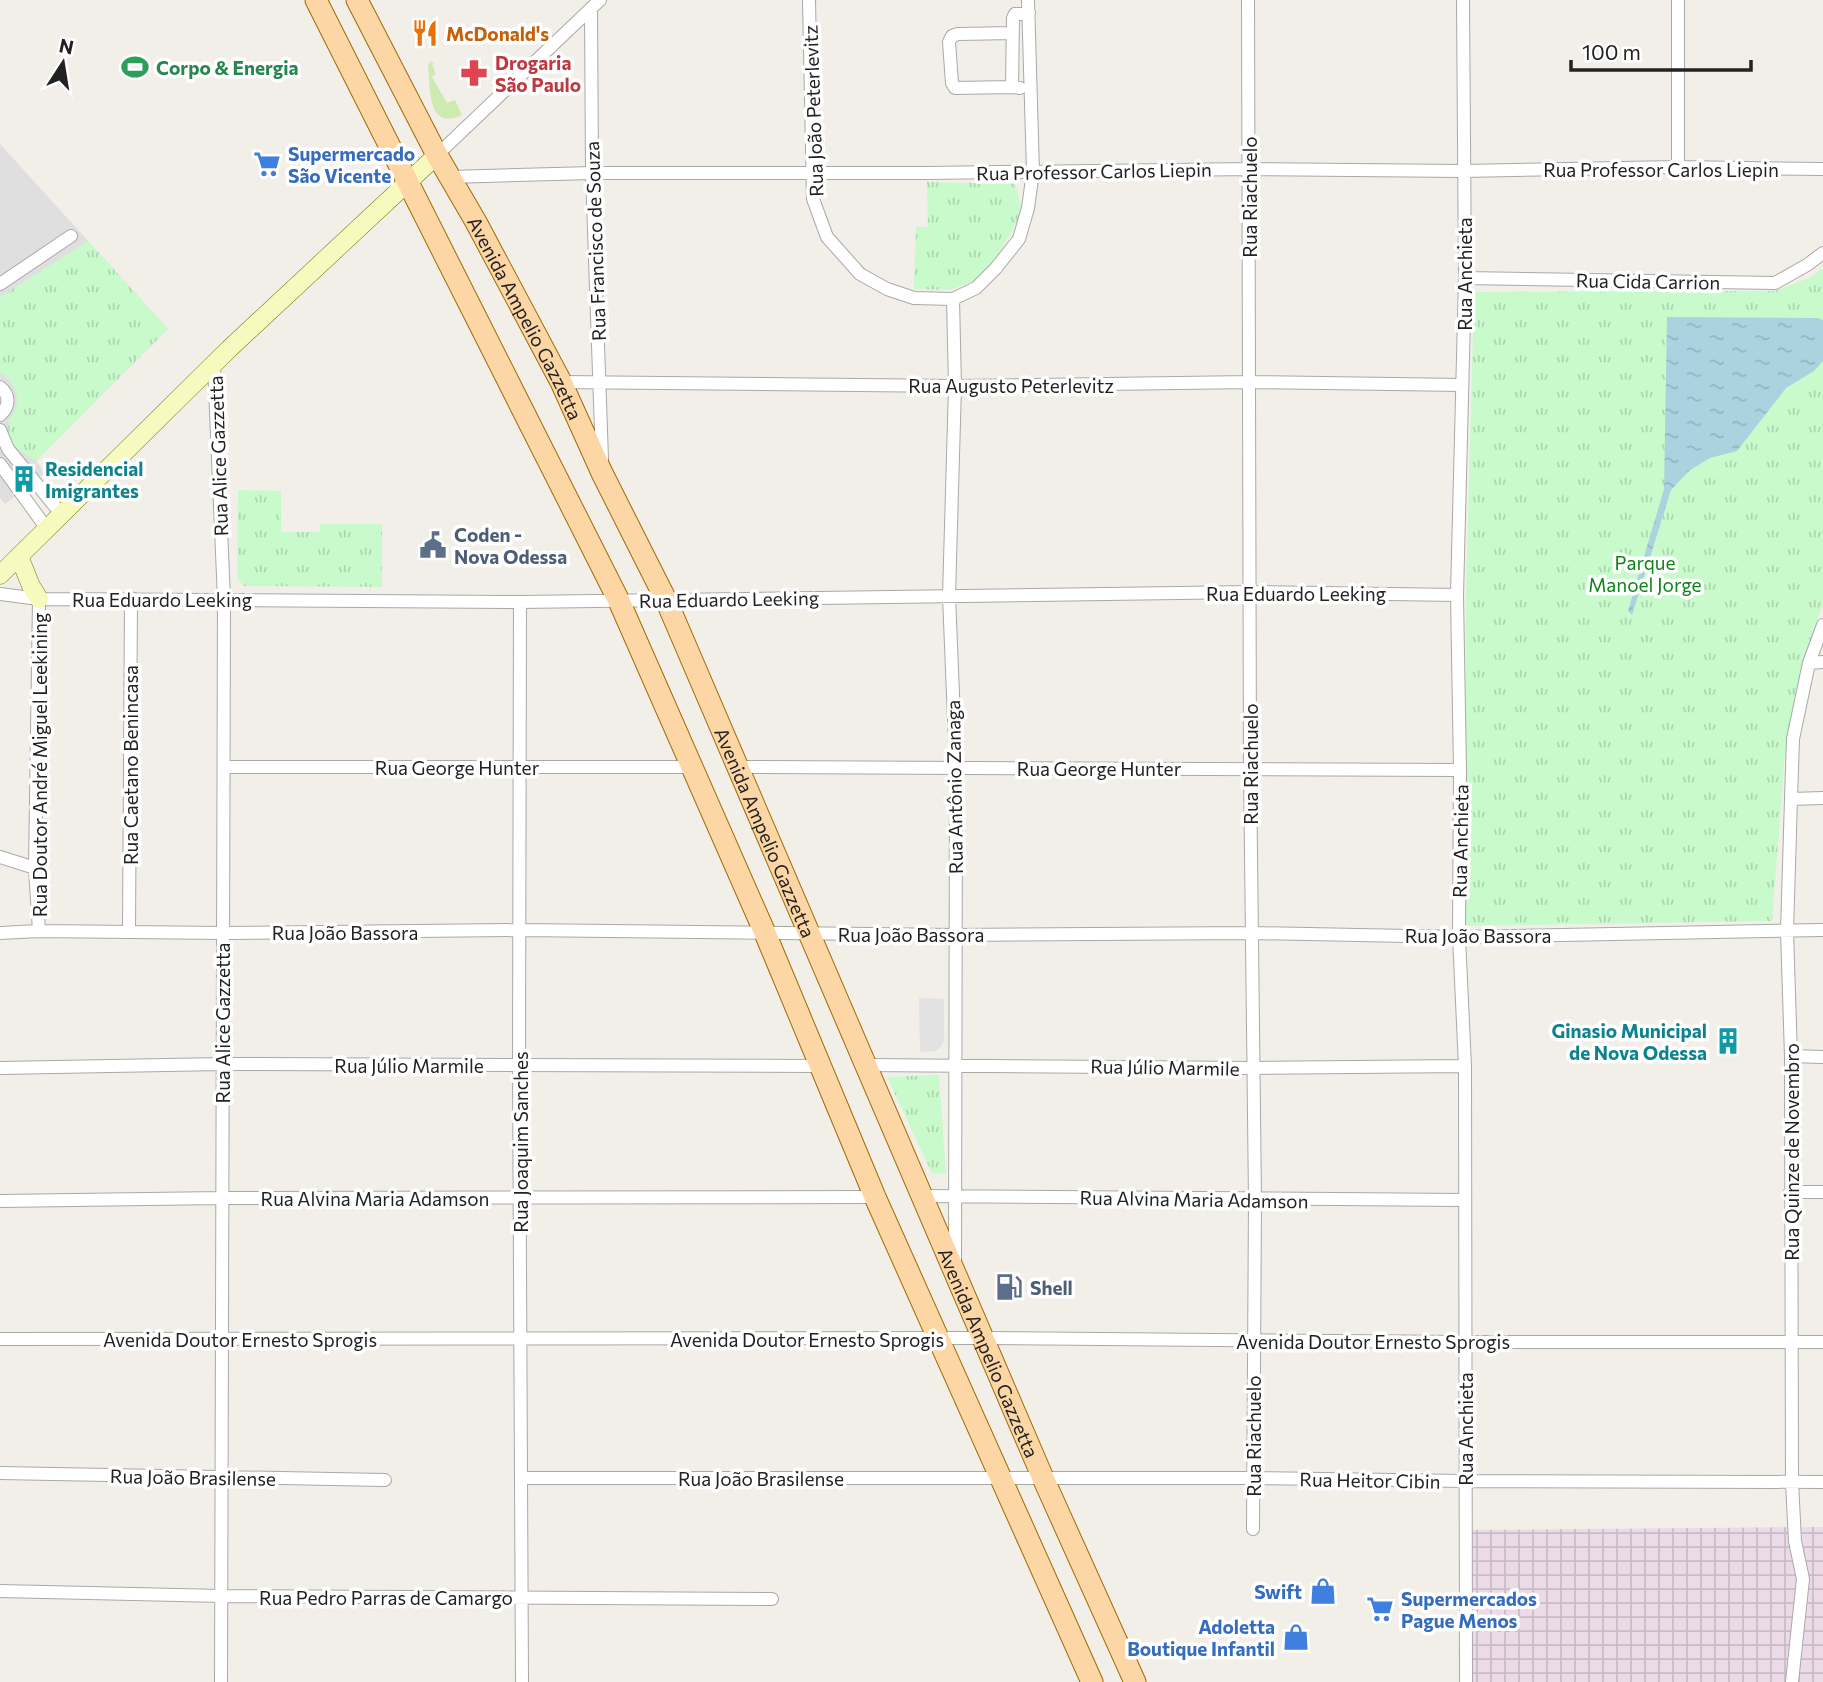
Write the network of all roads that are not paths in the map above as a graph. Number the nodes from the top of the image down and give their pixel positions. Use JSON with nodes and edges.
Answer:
{"nodes":[{"id":1,"x":316,"y":0,"type":"edge"},
{"id":2,"x":357,"y":0,"type":"edge"},
{"id":3,"x":809,"y":0,"type":"edge"},
{"id":4,"x":1248,"y":0,"type":"edge"},
{"id":5,"x":1463,"y":0,"type":"edge"},
{"id":6,"x":1678,"y":0,"type":"edge"},
{"id":7,"x":595,"y":4,"type":"edge"},
{"id":8,"x":1028,"y":6,"type":"edge"},
{"id":9,"x":1013,"y":33,"type":"junction"},
{"id":10,"x":1012,"y":87,"type":"junction"},
{"id":11,"x":1031,"y":88,"type":"junction"},
{"id":12,"x":437,"y":155,"type":"junction"},
{"id":13,"x":1678,"y":167,"type":"junction"},
{"id":14,"x":1249,"y":169,"type":"junction"},
{"id":15,"x":1823,"y":169,"type":"edge"},
{"id":16,"x":1464,"y":171,"type":"junction"},
{"id":17,"x":1033,"y":172,"type":"junction"},
{"id":18,"x":592,"y":173,"type":"junction"},
{"id":19,"x":813,"y":173,"type":"junction"},
{"id":20,"x":450,"y":177,"type":"junction"},
{"id":21,"x":409,"y":182,"type":"junction"},
{"id":22,"x":71,"y":236,"type":"dead end"},
{"id":23,"x":1823,"y":253,"type":"edge"},
{"id":24,"x":1465,"y":278,"type":"junction"},
{"id":25,"x":0,"y":284,"type":"edge"},
{"id":26,"x":953,"y":299,"type":"junction"},
{"id":27,"x":214,"y":365,"type":"junction"},
{"id":28,"x":561,"y":382,"type":"junction"},
{"id":29,"x":599,"y":382,"type":"junction"},
{"id":30,"x":1250,"y":382,"type":"junction"},
{"id":31,"x":1462,"y":385,"type":"junction"},
{"id":32,"x":955,"y":386,"type":"junction"},
{"id":33,"x":0,"y":387,"type":"edge"},
{"id":34,"x":0,"y":415,"type":"edge"},
{"id":35,"x":0,"y":430,"type":"edge"},
{"id":36,"x":0,"y":464,"type":"edge"},
{"id":37,"x":602,"y":473,"type":"junction"},
{"id":38,"x":41,"y":489,"type":"junction"},
{"id":39,"x":27,"y":500,"type":"junction"},
{"id":40,"x":62,"y":514,"type":"junction"},
{"id":41,"x":47,"y":529,"type":"junction"},
{"id":42,"x":19,"y":556,"type":"junction"},
{"id":43,"x":0,"y":575,"type":"edge"},
{"id":44,"x":1250,"y":592,"type":"junction"},
{"id":45,"x":0,"y":594,"type":"edge"},
{"id":46,"x":1457,"y":595,"type":"junction"},
{"id":47,"x":949,"y":596,"type":"junction"},
{"id":48,"x":131,"y":598,"type":"junction"},
{"id":49,"x":39,"y":599,"type":"junction"},
{"id":50,"x":224,"y":599,"type":"junction"},
{"id":51,"x":666,"y":600,"type":"junction"},
{"id":52,"x":619,"y":601,"type":"junction"},
{"id":53,"x":520,"y":602,"type":"junction"},
{"id":54,"x":1823,"y":625,"type":"edge"},
{"id":55,"x":1809,"y":663,"type":"junction"},
{"id":56,"x":1823,"y":663,"type":"edge"},
{"id":57,"x":224,"y":766,"type":"junction"},
{"id":58,"x":520,"y":767,"type":"junction"},
{"id":59,"x":691,"y":767,"type":"junction"},
{"id":60,"x":738,"y":767,"type":"junction"},
{"id":61,"x":956,"y":768,"type":"junction"},
{"id":62,"x":1250,"y":768,"type":"junction"},
{"id":63,"x":1460,"y":770,"type":"junction"},
{"id":64,"x":1823,"y":798,"type":"edge"},
{"id":65,"x":1790,"y":799,"type":"junction"},
{"id":66,"x":0,"y":857,"type":"edge"},
{"id":67,"x":34,"y":868,"type":"junction"},
{"id":68,"x":521,"y":930,"type":"junction"},
{"id":69,"x":1823,"y":930,"type":"edge"},
{"id":70,"x":39,"y":931,"type":"junction"},
{"id":71,"x":1787,"y":931,"type":"junction"},
{"id":72,"x":129,"y":932,"type":"junction"},
{"id":73,"x":0,"y":933,"type":"edge"},
{"id":74,"x":222,"y":933,"type":"junction"},
{"id":75,"x":765,"y":933,"type":"junction"},
{"id":76,"x":810,"y":933,"type":"junction"},
{"id":77,"x":1252,"y":933,"type":"junction"},
{"id":78,"x":954,"y":935,"type":"junction"},
{"id":79,"x":1459,"y":937,"type":"junction"},
{"id":80,"x":1791,"y":1056,"type":"junction"},
{"id":81,"x":1823,"y":1057,"type":"edge"},
{"id":82,"x":222,"y":1064,"type":"junction"},
{"id":83,"x":956,"y":1064,"type":"junction"},
{"id":84,"x":866,"y":1065,"type":"junction"},
{"id":85,"x":519,"y":1066,"type":"junction"},
{"id":86,"x":819,"y":1066,"type":"junction"},
{"id":87,"x":1465,"y":1066,"type":"junction"},
{"id":88,"x":0,"y":1068,"type":"edge"},
{"id":89,"x":1253,"y":1068,"type":"junction"},
{"id":90,"x":1790,"y":1192,"type":"junction"},
{"id":91,"x":1823,"y":1192,"type":"edge"},
{"id":92,"x":923,"y":1196,"type":"junction"},
{"id":93,"x":956,"y":1196,"type":"junction"},
{"id":94,"x":875,"y":1197,"type":"junction"},
{"id":95,"x":221,"y":1198,"type":"junction"},
{"id":96,"x":521,"y":1198,"type":"junction"},
{"id":97,"x":1255,"y":1200,"type":"junction"},
{"id":98,"x":1464,"y":1200,"type":"junction"},
{"id":99,"x":0,"y":1201,"type":"edge"},
{"id":100,"x":955,"y":1274,"type":"junction"},
{"id":101,"x":984,"y":1338,"type":"junction"},
{"id":102,"x":0,"y":1339,"type":"edge"},
{"id":103,"x":224,"y":1339,"type":"junction"},
{"id":104,"x":520,"y":1339,"type":"junction"},
{"id":105,"x":939,"y":1339,"type":"junction"},
{"id":106,"x":1253,"y":1340,"type":"junction"},
{"id":107,"x":1465,"y":1342,"type":"junction"},
{"id":108,"x":1793,"y":1342,"type":"junction"},
{"id":109,"x":1823,"y":1342,"type":"edge"},
{"id":110,"x":0,"y":1474,"type":"edge"},
{"id":111,"x":221,"y":1478,"type":"junction"},
{"id":112,"x":522,"y":1478,"type":"junction"},
{"id":113,"x":1002,"y":1478,"type":"junction"},
{"id":114,"x":1044,"y":1478,"type":"junction"},
{"id":115,"x":1254,"y":1478,"type":"junction"},
{"id":116,"x":385,"y":1479,"type":"dead end"},
{"id":117,"x":1465,"y":1482,"type":"junction"},
{"id":118,"x":1792,"y":1482,"type":"junction"},
{"id":119,"x":1823,"y":1482,"type":"edge"},
{"id":120,"x":1253,"y":1529,"type":"dead end"},
{"id":121,"x":0,"y":1591,"type":"edge"},
{"id":122,"x":222,"y":1596,"type":"junction"},
{"id":123,"x":521,"y":1597,"type":"junction"},
{"id":124,"x":772,"y":1599,"type":"dead end"},
{"id":125,"x":221,"y":1682,"type":"edge"},
{"id":126,"x":522,"y":1682,"type":"edge"},
{"id":127,"x":1092,"y":1682,"type":"edge"},
{"id":128,"x":1135,"y":1682,"type":"edge"},
{"id":129,"x":1466,"y":1682,"type":"edge"},
{"id":130,"x":1792,"y":1682,"type":"edge"}],
"edges":[{"from":1,"to":21,"type":"main road","name":"Avenida Ampelio Gazzetta"},
{"from":2,"to":12,"type":"main road","name":"Avenida Ampelio Gazzetta"},
{"from":3,"to":19,"type":"street","name":"Rua João Peterlevitz"},
{"from":4,"to":14,"type":"street","name":"Rua Riachuelo"},
{"from":5,"to":16,"type":"street","name":"Rua Anchieta"},
{"from":6,"to":13,"type":"street"},
{"from":7,"to":12,"type":"street"},
{"from":7,"to":18,"type":"street","name":"Rua Francisco de Souza"},
{"from":8,"to":9,"type":"street"},
{"from":8,"to":11,"type":"street"},
{"from":9,"to":10,"type":"street"},
{"from":9,"to":10,"type":"street"},
{"from":10,"to":11,"type":"street"},
{"from":11,"to":17,"type":"street"},
{"from":12,"to":20,"type":"main road","name":"Avenida Ampelio Gazzetta"},
{"from":12,"to":21,"type":"main road"},
{"from":13,"to":15,"type":"street","name":"Rua Professor Carlos Liepin"},
{"from":13,"to":16,"type":"street","name":"Rua Professor Carlos Liepin"},
{"from":14,"to":16,"type":"street","name":"Rua Professor Carlos Liepin"},
{"from":14,"to":17,"type":"street","name":"Rua Professor Carlos Liepin"},
{"from":14,"to":30,"type":"street","name":"Rua Riachuelo"},
{"from":16,"to":24,"type":"street","name":"Rua Anchieta"},
{"from":17,"to":19,"type":"street","name":"Rua Professor Carlos Liepin"},
{"from":17,"to":26,"type":"street"},
{"from":18,"to":19,"type":"street","name":"Rua Professor Carlos Liepin"},
{"from":18,"to":20,"type":"street","name":"Rua Professor Carlos Liepin"},
{"from":18,"to":29,"type":"street","name":"Rua Francisco de Souza"},
{"from":19,"to":26,"type":"street","name":"Rua João Peterlevitz"},
{"from":20,"to":28,"type":"main road","name":"Avenida Ampelio Gazzetta"},
{"from":21,"to":27,"type":"main road"},
{"from":21,"to":52,"type":"main road","name":"Avenida Ampelio Gazzetta"},
{"from":22,"to":25,"type":"street"},
{"from":23,"to":24,"type":"street","name":"Rua Cida Carrion"},
{"from":24,"to":31,"type":"street","name":"Rua Anchieta"},
{"from":26,"to":32,"type":"street","name":"Rua Antônio Zanaga"},
{"from":27,"to":40,"type":"main road"},
{"from":27,"to":50,"type":"street","name":"Rua Alice Gazzetta"},
{"from":28,"to":29,"type":"street","name":"Rua Augusto Peterlevitz"},
{"from":28,"to":37,"type":"main road","name":"Avenida Ampelio Gazzetta"},
{"from":29,"to":32,"type":"street","name":"Rua Augusto Peterlevitz"},
{"from":29,"to":37,"type":"street","name":"Rua Francisco de Souza"},
{"from":30,"to":31,"type":"street","name":"Rua Augusto Peterlevitz"},
{"from":30,"to":32,"type":"street","name":"Rua Augusto Peterlevitz"},
{"from":30,"to":44,"type":"street","name":"Rua Riachuelo"},
{"from":31,"to":46,"type":"street","name":"Rua Anchieta"},
{"from":32,"to":47,"type":"street","name":"Rua Antônio Zanaga"},
{"from":33,"to":34,"type":"street"},
{"from":35,"to":38,"type":"street"},
{"from":36,"to":39,"type":"street"},
{"from":37,"to":51,"type":"main road","name":"Avenida Ampelio Gazzetta"},
{"from":38,"to":39,"type":"street"},
{"from":38,"to":40,"type":"street"},
{"from":39,"to":41,"type":"street"},
{"from":40,"to":41,"type":"main road"},
{"from":41,"to":42,"type":"main road"},
{"from":42,"to":43,"type":"main road"},
{"from":42,"to":49,"type":"main road"},
{"from":44,"to":46,"type":"street","name":"Rua Eduardo Leeking"},
{"from":44,"to":47,"type":"street","name":"Rua Eduardo Leeking"},
{"from":44,"to":62,"type":"street","name":"Rua Riachuelo"},
{"from":45,"to":49,"type":"street","name":"Rua Eduardo Leeking"},
{"from":46,"to":63,"type":"street","name":"Rua Anchieta"},
{"from":47,"to":51,"type":"street","name":"Rua Eduardo Leeking"},
{"from":47,"to":61,"type":"street","name":"Rua Antônio Zanaga"},
{"from":48,"to":49,"type":"street","name":"Rua Eduardo Leeking"},
{"from":48,"to":50,"type":"street","name":"Rua Eduardo Leeking"},
{"from":48,"to":72,"type":"street","name":"Rua Caetano Benincasa"},
{"from":49,"to":67,"type":"street","name":"Rua Doutor André Miguel Leekining"},
{"from":50,"to":53,"type":"street","name":"Rua Eduardo Leeking"},
{"from":50,"to":57,"type":"street","name":"Rua Alice Gazzetta"},
{"from":51,"to":52,"type":"street","name":"Rua Eduardo Leeking"},
{"from":51,"to":60,"type":"main road","name":"Avenida Ampelio Gazzetta"},
{"from":52,"to":53,"type":"street","name":"Rua Eduardo Leeking"},
{"from":52,"to":59,"type":"main road","name":"Avenida Ampelio Gazzetta"},
{"from":53,"to":58,"type":"street","name":"Rua Joaquim Sanches"},
{"from":54,"to":55,"type":"street","name":"Rua Quinze de Novembro"},
{"from":55,"to":56,"type":"street"},
{"from":55,"to":65,"type":"street","name":"Rua Quinze de Novembro"},
{"from":57,"to":58,"type":"street","name":"Rua George Hunter"},
{"from":57,"to":74,"type":"street","name":"Rua Alice Gazzetta"},
{"from":58,"to":59,"type":"street","name":"Rua George Hunter"},
{"from":58,"to":68,"type":"street","name":"Rua Joaquim Sanches"},
{"from":59,"to":75,"type":"main road","name":"Avenida Ampelio Gazzetta"},
{"from":60,"to":61,"type":"street","name":"Rua George Hunter"},
{"from":60,"to":76,"type":"main road","name":"Avenida Ampelio Gazzetta"},
{"from":61,"to":62,"type":"street","name":"Rua George Hunter"},
{"from":61,"to":78,"type":"street","name":"Rua Antônio Zanaga"},
{"from":62,"to":63,"type":"street","name":"Rua George Hunter"},
{"from":62,"to":77,"type":"street","name":"Rua Riachuelo"},
{"from":63,"to":79,"type":"street","name":"Rua Anchieta"},
{"from":64,"to":65,"type":"street"},
{"from":65,"to":71,"type":"street","name":"Rua Quinze de Novembro"},
{"from":66,"to":67,"type":"street"},
{"from":67,"to":70,"type":"street","name":"Rua Doutor André Miguel Leekining"},
{"from":68,"to":74,"type":"street","name":"Rua João Bassora"},
{"from":68,"to":75,"type":"street","name":"Rua João Bassora"},
{"from":68,"to":85,"type":"street","name":"Rua Joaquim Sanches"},
{"from":69,"to":71,"type":"street","name":"Rua João Bassora"},
{"from":70,"to":72,"type":"street","name":"Rua João Bassora"},
{"from":70,"to":73,"type":"street","name":"Rua João Bassora"},
{"from":71,"to":79,"type":"street","name":"Rua João Bassora"},
{"from":71,"to":80,"type":"street","name":"Rua Quinze de Novembro"},
{"from":72,"to":74,"type":"street","name":"Rua João Bassora"},
{"from":74,"to":82,"type":"street","name":"Rua Alice Gazzetta"},
{"from":75,"to":76,"type":"street","name":"Rua João Bassora"},
{"from":75,"to":86,"type":"main road","name":"Avenida Ampelio Gazzetta"},
{"from":76,"to":78,"type":"street","name":"Rua João Bassora"},
{"from":76,"to":84,"type":"main road","name":"Avenida Ampelio Gazzetta"},
{"from":77,"to":78,"type":"street","name":"Rua João Bassora"},
{"from":77,"to":79,"type":"street","name":"Rua João Bassora"},
{"from":77,"to":89,"type":"street","name":"Rua Riachuelo"},
{"from":78,"to":83,"type":"street","name":"Rua Antônio Zanaga"},
{"from":79,"to":87,"type":"street","name":"Rua Anchieta"},
{"from":80,"to":81,"type":"street"},
{"from":80,"to":90,"type":"street","name":"Rua Quinze de Novembro"},
{"from":82,"to":85,"type":"street","name":"Rua Júlio Marmile"},
{"from":82,"to":88,"type":"street","name":"Rua Júlio Marmile"},
{"from":82,"to":95,"type":"street","name":"Rua Alice Gazzetta"},
{"from":83,"to":84,"type":"street","name":"Rua Júlio Marmile"},
{"from":83,"to":89,"type":"street","name":"Rua Júlio Marmile"},
{"from":83,"to":93,"type":"street","name":"Rua Antônio Zanaga"},
{"from":84,"to":92,"type":"main road","name":"Avenida Ampelio Gazzetta"},
{"from":85,"to":86,"type":"street","name":"Rua Júlio Marmile"},
{"from":85,"to":96,"type":"street","name":"Rua Joaquim Sanches"},
{"from":86,"to":94,"type":"main road","name":"Avenida Ampelio Gazzetta"},
{"from":87,"to":89,"type":"street","name":"Rua Júlio Marmile"},
{"from":87,"to":98,"type":"street","name":"Rua Anchieta"},
{"from":89,"to":97,"type":"street","name":"Rua Riachuelo"},
{"from":90,"to":91,"type":"street"},
{"from":90,"to":108,"type":"street","name":"Rua Quinze de Novembro"},
{"from":92,"to":93,"type":"street","name":"Rua Alvina Maria Adamson"},
{"from":92,"to":100,"type":"main road","name":"Avenida Ampelio Gazzetta"},
{"from":93,"to":97,"type":"street","name":"Rua Alvina Maria Adamson"},
{"from":93,"to":100,"type":"street","name":"Rua Antônio Zanaga"},
{"from":94,"to":96,"type":"street","name":"Rua Alvina Maria Adamson"},
{"from":94,"to":105,"type":"main road","name":"Avenida Ampelio Gazzetta"},
{"from":95,"to":96,"type":"street","name":"Rua Alvina Maria Adamson"},
{"from":95,"to":99,"type":"street","name":"Rua Alvina Maria Adamson"},
{"from":95,"to":103,"type":"street","name":"Rua Alice Gazzetta"},
{"from":96,"to":104,"type":"street","name":"Rua Joaquim Sanches"},
{"from":97,"to":98,"type":"street","name":"Rua Alvina Maria Adamson"},
{"from":97,"to":106,"type":"street","name":"Rua Riachuelo"},
{"from":98,"to":107,"type":"street","name":"Rua Anchieta"},
{"from":100,"to":101,"type":"main road","name":"Avenida Ampelio Gazzetta"},
{"from":101,"to":105,"type":"street","name":"Avenida Doutor Ernesto Sprogis"},
{"from":101,"to":106,"type":"street","name":"Avenida Doutor Ernesto Sprogis"},
{"from":101,"to":114,"type":"main road","name":"Avenida Ampelio Gazzetta"},
{"from":102,"to":103,"type":"street","name":"Avenida Doutor Ernesto Sprogis"},
{"from":103,"to":104,"type":"street","name":"Avenida Doutor Ernesto Sprogis"},
{"from":103,"to":111,"type":"street","name":"Rua Alice Gazzetta"},
{"from":104,"to":105,"type":"street","name":"Avenida Doutor Ernesto Sprogis"},
{"from":104,"to":112,"type":"street","name":"Rua Joaquim Sanches"},
{"from":105,"to":113,"type":"main road","name":"Avenida Ampelio Gazzetta"},
{"from":106,"to":107,"type":"street","name":"Avenida Doutor Ernesto Sprogis"},
{"from":106,"to":115,"type":"street","name":"Rua Riachuelo"},
{"from":107,"to":108,"type":"street","name":"Avenida Doutor Ernesto Sprogis"},
{"from":107,"to":117,"type":"street","name":"Rua Anchieta"},
{"from":108,"to":109,"type":"street","name":"Avenida Doutor Ernesto Sprogis"},
{"from":108,"to":118,"type":"street","name":"Rua Quinze de Novembro"},
{"from":110,"to":111,"type":"street","name":"Rua João Brasilense"},
{"from":111,"to":116,"type":"street","name":"Rua João Brasilense"},
{"from":111,"to":122,"type":"street","name":"Rua Alice Gazzetta"},
{"from":112,"to":113,"type":"street","name":"Rua João Brasilense"},
{"from":112,"to":123,"type":"street","name":"Rua Joaquim Sanches"},
{"from":113,"to":114,"type":"street","name":"Rua João Brasilense"},
{"from":113,"to":127,"type":"main road","name":"Avenida Ampelio Gazzetta"},
{"from":114,"to":115,"type":"street","name":"Rua Heitor Cibin"},
{"from":114,"to":128,"type":"main road","name":"Avenida Ampelio Gazzetta"},
{"from":115,"to":117,"type":"street","name":"Rua Heitor Cibin"},
{"from":115,"to":120,"type":"street","name":"Rua Riachuelo"},
{"from":117,"to":118,"type":"street","name":"Rua Heitor Cibin"},
{"from":117,"to":129,"type":"street","name":"Rua Anchieta"},
{"from":118,"to":119,"type":"street","name":"Rua Heitor Cibin"},
{"from":118,"to":130,"type":"street","name":"Rua Quinze de Novembro"},
{"from":121,"to":122,"type":"street","name":"Rua Pedro Parras de Camargo"},
{"from":122,"to":123,"type":"street","name":"Rua Pedro Parras de Camargo"},
{"from":122,"to":125,"type":"street","name":"Rua Alice Gazzetta"},
{"from":123,"to":124,"type":"street","name":"Rua Pedro Parras de Camargo"},
{"from":123,"to":126,"type":"street","name":"Rua Joaquim Sanches"}]}
